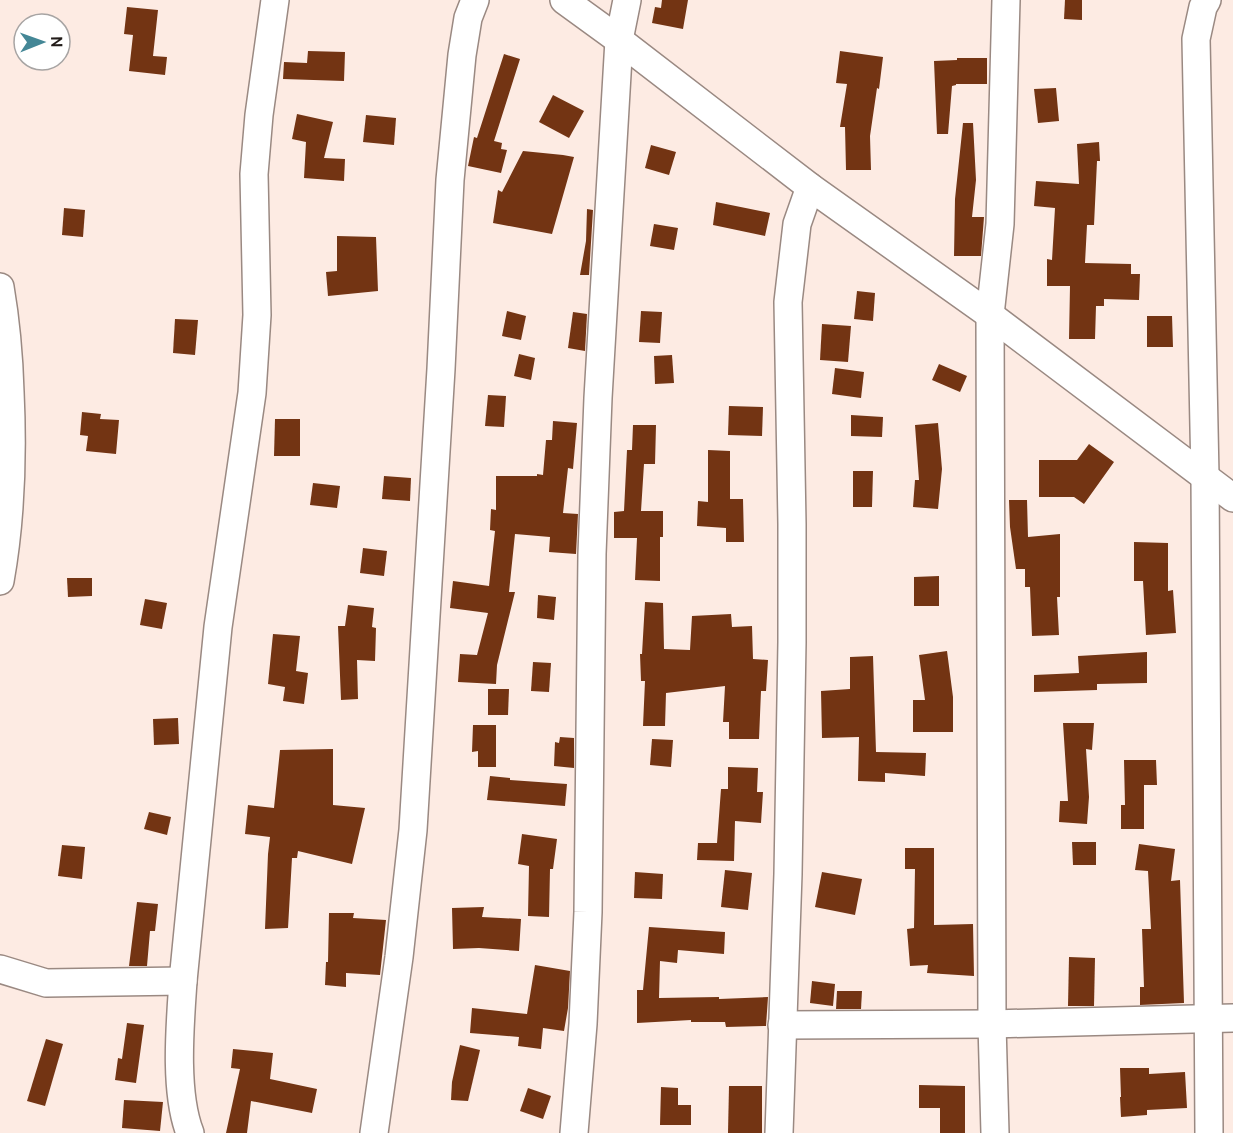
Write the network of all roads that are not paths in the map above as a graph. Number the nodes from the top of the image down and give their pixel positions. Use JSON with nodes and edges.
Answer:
{"nodes":[{"id":1,"x":275,"y":0,"type":"edge"},
{"id":2,"x":475,"y":0,"type":"edge"},
{"id":3,"x":564,"y":0,"type":"edge"},
{"id":4,"x":627,"y":0,"type":"edge"},
{"id":5,"x":1006,"y":0,"type":"edge"},
{"id":6,"x":1207,"y":0,"type":"edge"},
{"id":7,"x":619,"y":40,"type":"junction"},
{"id":8,"x":810,"y":187,"type":"junction"},
{"id":9,"x":0,"y":286,"type":"edge"},
{"id":10,"x":990,"y":315,"type":"junction"},
{"id":11,"x":1205,"y":476,"type":"junction"},
{"id":12,"x":1233,"y":498,"type":"edge"},
{"id":13,"x":0,"y":581,"type":"edge"},
{"id":14,"x":0,"y":969,"type":"edge"},
{"id":15,"x":183,"y":981,"type":"junction"},
{"id":16,"x":1221,"y":1018,"type":"edge"},
{"id":17,"x":992,"y":1024,"type":"junction"},
{"id":18,"x":782,"y":1025,"type":"junction"},
{"id":19,"x":190,"y":1133,"type":"edge"},
{"id":20,"x":374,"y":1133,"type":"edge"},
{"id":21,"x":574,"y":1133,"type":"edge"},
{"id":22,"x":779,"y":1133,"type":"edge"},
{"id":23,"x":995,"y":1133,"type":"edge"},
{"id":24,"x":1209,"y":1133,"type":"edge"}],
"edges":[{"from":1,"to":15,"type":"street"},
{"from":2,"to":20,"type":"street"},
{"from":3,"to":7,"type":"street"},
{"from":4,"to":7,"type":"street"},
{"from":5,"to":10,"type":"street"},
{"from":6,"to":11,"type":"street"},
{"from":7,"to":8,"type":"street"},
{"from":7,"to":21,"type":"street"},
{"from":8,"to":10,"type":"street"},
{"from":8,"to":18,"type":"street"},
{"from":9,"to":13,"type":"street"},
{"from":10,"to":11,"type":"street"},
{"from":10,"to":17,"type":"street"},
{"from":11,"to":12,"type":"street"},
{"from":11,"to":16,"type":"street"},
{"from":14,"to":15,"type":"street"},
{"from":15,"to":19,"type":"street"},
{"from":16,"to":17,"type":"street"},
{"from":16,"to":24,"type":"street"},
{"from":17,"to":18,"type":"street"},
{"from":17,"to":23,"type":"street"},
{"from":18,"to":22,"type":"street"}]}
